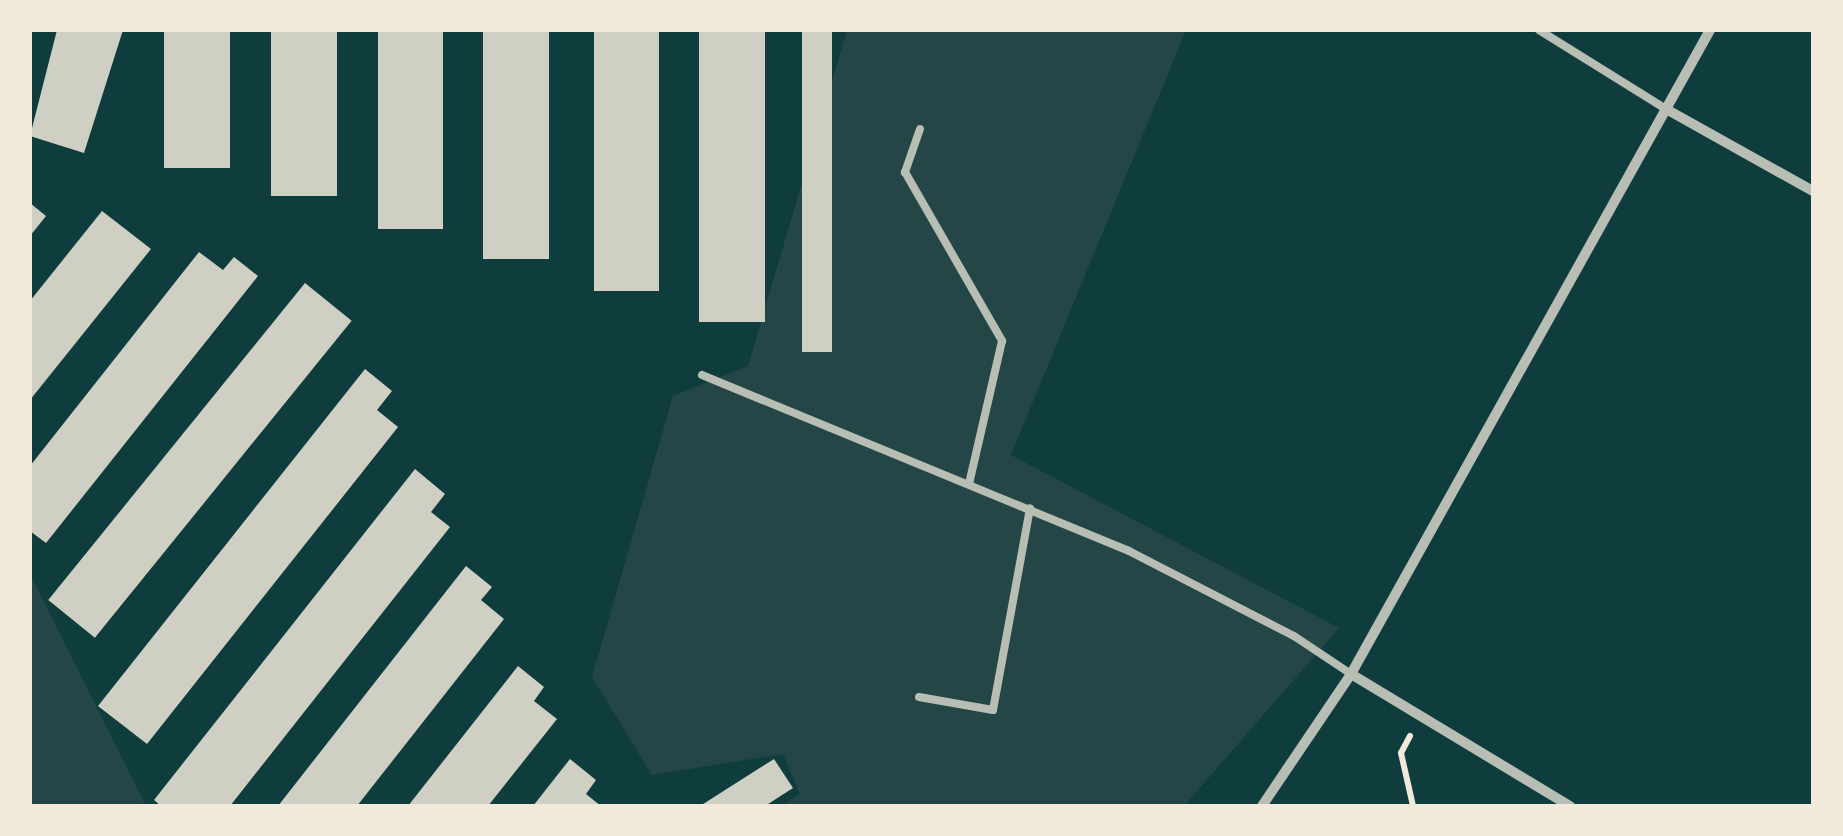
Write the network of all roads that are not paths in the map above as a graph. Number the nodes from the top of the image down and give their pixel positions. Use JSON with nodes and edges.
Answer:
{"nodes":[{"id":1,"x":1539,"y":30,"type":"edge"},
{"id":2,"x":1710,"y":30,"type":"edge"},
{"id":3,"x":1666,"y":109,"type":"junction"},
{"id":4,"x":920,"y":130,"type":"dead end"},
{"id":5,"x":1813,"y":191,"type":"edge"},
{"id":6,"x":702,"y":375,"type":"dead end"},
{"id":7,"x":969,"y":484,"type":"junction"},
{"id":8,"x":1030,"y":508,"type":"junction"},
{"id":9,"x":1351,"y":674,"type":"junction"},
{"id":10,"x":920,"y":697,"type":"dead end"},
{"id":11,"x":1262,"y":806,"type":"edge"},
{"id":12,"x":1570,"y":806,"type":"edge"}],
"edges":[{"from":1,"to":3,"type":"lane"},
{"from":2,"to":3,"type":"street"},
{"from":3,"to":5,"type":"street"},
{"from":3,"to":9,"type":"street"},
{"from":4,"to":7,"type":"lane"},
{"from":6,"to":7,"type":"lane"},
{"from":7,"to":8,"type":"lane"},
{"from":8,"to":9,"type":"lane"},
{"from":8,"to":10,"type":"lane"},
{"from":9,"to":11,"type":"street"},
{"from":9,"to":12,"type":"street"}]}
